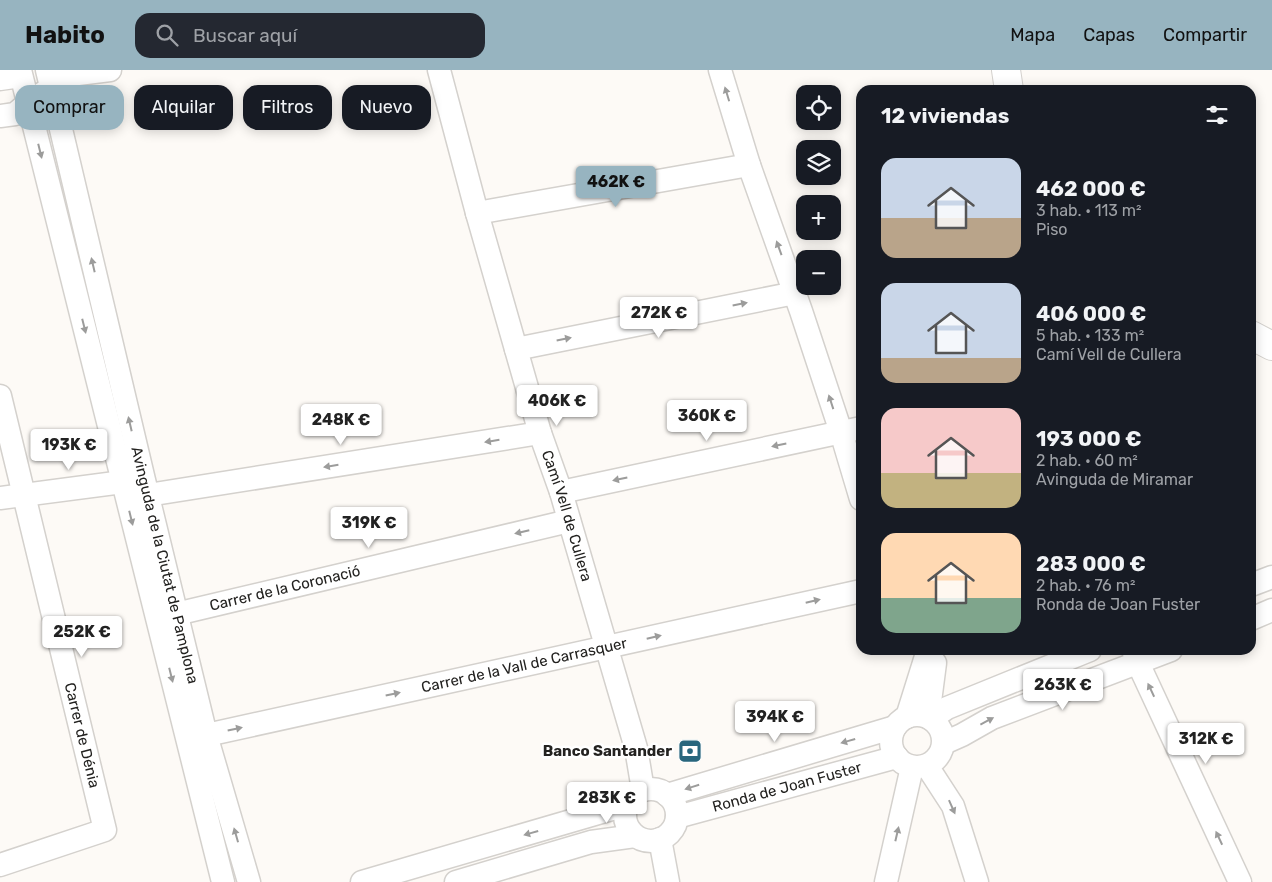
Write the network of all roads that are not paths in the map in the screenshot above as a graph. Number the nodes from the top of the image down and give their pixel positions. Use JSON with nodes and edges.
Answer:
{"nodes":[{"id":1,"x":110,"y":70,"type":"edge"},
{"id":2,"x":439,"y":70,"type":"edge"},
{"id":3,"x":720,"y":70,"type":"edge"},
{"id":4,"x":1006,"y":70,"type":"edge"},
{"id":5,"x":49,"y":79,"type":"edge"},
{"id":6,"x":1008,"y":85,"type":"edge"},
{"id":7,"x":15,"y":114,"type":"edge"},
{"id":8,"x":0,"y":116,"type":"edge"},
{"id":9,"x":36,"y":130,"type":"edge"},
{"id":10,"x":749,"y":165,"type":"junction"},
{"id":11,"x":477,"y":213,"type":"junction"},
{"id":12,"x":794,"y":292,"type":"junction"},
{"id":13,"x":1256,"y":338,"type":"edge"},
{"id":14,"x":1272,"y":346,"type":"edge"},
{"id":15,"x":516,"y":349,"type":"junction"},
{"id":16,"x":0,"y":396,"type":"edge"},
{"id":17,"x":851,"y":430,"type":"edge"},
{"id":18,"x":540,"y":433,"type":"junction"},
{"id":19,"x":856,"y":464,"type":"edge"},
{"id":20,"x":138,"y":486,"type":"junction"},
{"id":21,"x":561,"y":492,"type":"junction"},
{"id":22,"x":23,"y":495,"type":"junction"},
{"id":23,"x":0,"y":498,"type":"edge"},
{"id":24,"x":569,"y":520,"type":"junction"},
{"id":25,"x":1272,"y":577,"type":"edge"},
{"id":26,"x":1256,"y":583,"type":"edge"},
{"id":27,"x":856,"y":592,"type":"edge"},
{"id":28,"x":1272,"y":610,"type":"edge"},
{"id":29,"x":176,"y":614,"type":"junction"},
{"id":30,"x":1256,"y":616,"type":"edge"},
{"id":31,"x":607,"y":647,"type":"junction"},
{"id":32,"x":927,"y":655,"type":"edge"},
{"id":33,"x":935,"y":655,"type":"edge"},
{"id":34,"x":1078,"y":655,"type":"edge"},
{"id":35,"x":1136,"y":656,"type":"edge"},
{"id":36,"x":915,"y":720,"type":"junction"},
{"id":37,"x":197,"y":737,"type":"junction"},
{"id":38,"x":944,"y":742,"type":"junction"},
{"id":39,"x":912,"y":763,"type":"junction"},
{"id":40,"x":667,"y":795,"type":"junction"},
{"id":41,"x":635,"y":796,"type":"junction"},
{"id":42,"x":677,"y":817,"type":"junction"},
{"id":43,"x":635,"y":836,"type":"junction"},
{"id":44,"x":660,"y":839,"type":"junction"},
{"id":45,"x":0,"y":865,"type":"edge"},
{"id":46,"x":223,"y":882,"type":"edge"},
{"id":47,"x":249,"y":882,"type":"edge"},
{"id":48,"x":362,"y":882,"type":"edge"},
{"id":49,"x":456,"y":882,"type":"edge"},
{"id":50,"x":668,"y":882,"type":"edge"},
{"id":51,"x":886,"y":882,"type":"edge"},
{"id":52,"x":977,"y":882,"type":"edge"},
{"id":53,"x":1240,"y":882,"type":"edge"}],
"edges":[{"from":1,"to":5,"type":"street"},
{"from":2,"to":11,"type":"street","name":"Camí Vell de Cullera"},
{"from":10,"to":3,"type":"street","one_way":true},
{"from":4,"to":6,"type":"highway"},
{"from":20,"to":5,"type":"street","name":"Avinguda de la Ciutat de Pamplona","one_way":true},
{"from":7,"to":8,"type":"street"},
{"from":9,"to":20,"type":"street","name":"Avinguda de la Ciutat de Pamplona","one_way":true},
{"from":10,"to":11,"type":"street"},
{"from":12,"to":10,"type":"street","one_way":true},
{"from":11,"to":15,"type":"street","name":"Camí Vell de Cullera"},
{"from":15,"to":12,"type":"street","one_way":true},
{"from":17,"to":12,"type":"street","one_way":true},
{"from":13,"to":14,"type":"highway"},
{"from":15,"to":18,"type":"street","name":"Camí Vell de Cullera"},
{"from":16,"to":22,"type":"street","name":"Carrer de Dénia"},
{"from":17,"to":19,"type":"street"},
{"from":17,"to":21,"type":"street","one_way":true},
{"from":18,"to":20,"type":"street","one_way":true},
{"from":18,"to":21,"type":"street","name":"Camí Vell de Cullera"},
{"from":20,"to":22,"type":"street"},
{"from":20,"to":29,"type":"street","name":"Avinguda de la Ciutat de Pamplona"},
{"from":20,"to":37,"type":"street","name":"Avinguda de la Ciutat de Pamplona","one_way":true},
{"from":21,"to":24,"type":"street","name":"Camí Vell de Cullera"},
{"from":22,"to":23,"type":"street"},
{"from":22,"to":45,"type":"street","name":"Carrer de Dénia"},
{"from":24,"to":29,"type":"street","name":"Carrer de la Coronació","one_way":true},
{"from":24,"to":31,"type":"street","name":"Camí Vell de Cullera"},
{"from":25,"to":26,"type":"street"},
{"from":31,"to":27,"type":"street","name":"Carrer de la Vall de Carrasquer","one_way":true},
{"from":28,"to":30,"type":"street"},
{"from":29,"to":37,"type":"street","name":"Avinguda de la Ciutat de Pamplona"},
{"from":37,"to":31,"type":"street","name":"Carrer de la Vall de Carrasquer","one_way":true},
{"from":31,"to":41,"type":"street","name":"Camí Vell de Cullera"},
{"from":32,"to":36,"type":"street"},
{"from":33,"to":36,"type":"street"},
{"from":34,"to":36,"type":"street","name":"Ronda de Joan Fuster"},
{"from":38,"to":35,"type":"street","one_way":true},
{"from":53,"to":35,"type":"street","one_way":true},
{"from":36,"to":38,"type":"street"},
{"from":36,"to":39,"type":"street"},
{"from":36,"to":40,"type":"street","name":"Ronda de Joan Fuster","one_way":true},
{"from":37,"to":46,"type":"street","name":"Avinguda de la Ciutat de Pamplona"},
{"from":47,"to":37,"type":"street","name":"Avinguda de la Ciutat de Pamplona","one_way":true},
{"from":38,"to":39,"type":"street"},
{"from":39,"to":42,"type":"street","name":"Ronda de Joan Fuster"},
{"from":51,"to":39,"type":"street","one_way":true},
{"from":39,"to":52,"type":"street","one_way":true},
{"from":40,"to":41,"type":"street"},
{"from":40,"to":42,"type":"street"},
{"from":41,"to":43,"type":"street"},
{"from":41,"to":48,"type":"street","one_way":true},
{"from":42,"to":44,"type":"street"},
{"from":43,"to":44,"type":"street"},
{"from":43,"to":49,"type":"street"},
{"from":44,"to":50,"type":"street"}]}
